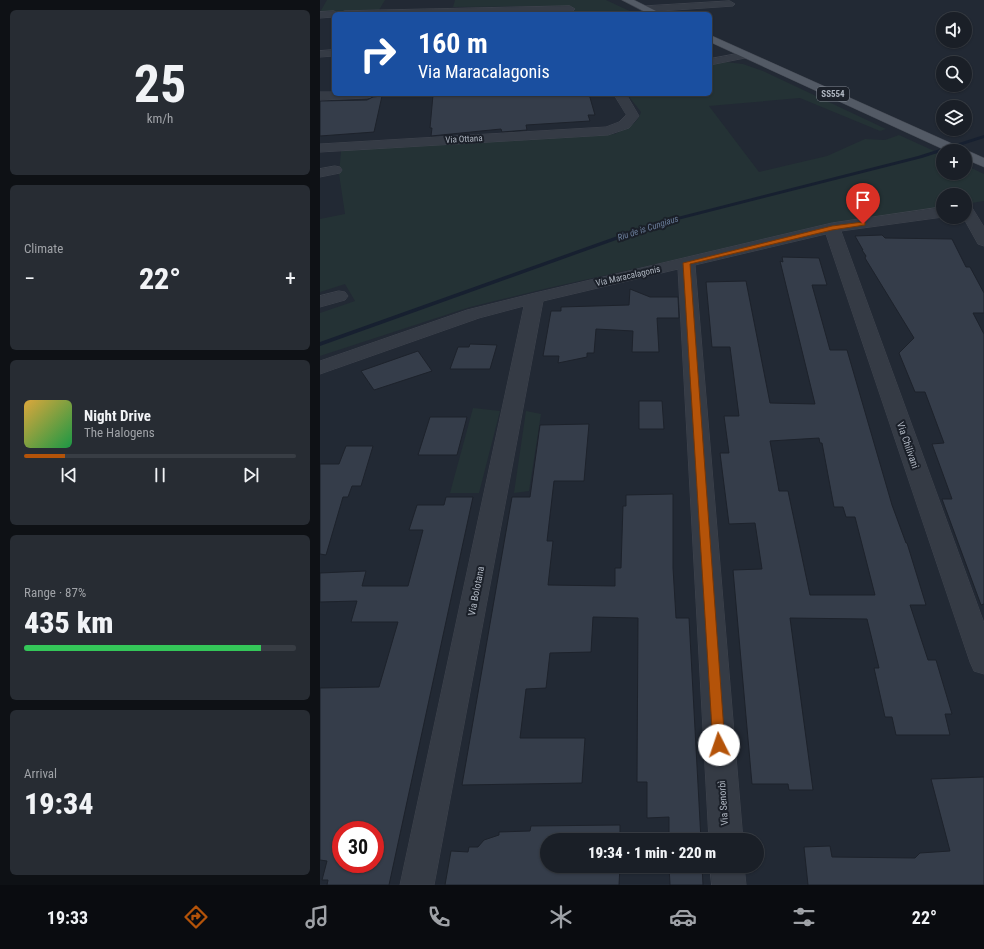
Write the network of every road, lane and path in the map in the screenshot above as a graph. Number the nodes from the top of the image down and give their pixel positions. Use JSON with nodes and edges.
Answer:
{"nodes":[{"id":1,"x":627,"y":0,"type":"edge"},
{"id":2,"x":730,"y":4,"type":"dead end"},
{"id":3,"x":570,"y":9,"type":"dead end"},
{"id":4,"x":646,"y":9,"type":"junction"},
{"id":5,"x":463,"y":12,"type":"edge"},
{"id":6,"x":653,"y":12,"type":"edge"},
{"id":7,"x":332,"y":14,"type":"edge"},
{"id":8,"x":320,"y":15,"type":"edge"},
{"id":9,"x":712,"y":39,"type":"edge"},
{"id":10,"x":332,"y":53,"type":"edge"},
{"id":11,"x":320,"y":54,"type":"edge"},
{"id":12,"x":746,"y":55,"type":"junction"},
{"id":13,"x":712,"y":62,"type":"edge"},
{"id":14,"x":332,"y":95,"type":"edge"},
{"id":15,"x":320,"y":96,"type":"edge"},
{"id":16,"x":621,"y":96,"type":"edge"},
{"id":17,"x":943,"y":144,"type":"edge"},
{"id":18,"x":320,"y":148,"type":"edge"},
{"id":19,"x":335,"y":170,"type":"dead end"},
{"id":20,"x":320,"y":173,"type":"edge"},
{"id":21,"x":984,"y":207,"type":"edge"},
{"id":22,"x":972,"y":209,"type":"edge"},
{"id":23,"x":936,"y":213,"type":"edge"},
{"id":24,"x":972,"y":220,"type":"edge"},
{"id":25,"x":832,"y":228,"type":"junction"},
{"id":26,"x":984,"y":241,"type":"edge"},
{"id":27,"x":686,"y":263,"type":"junction"},
{"id":28,"x":339,"y":296,"type":"dead end"},
{"id":29,"x":535,"y":298,"type":"junction"},
{"id":30,"x":320,"y":302,"type":"edge"},
{"id":31,"x":320,"y":368,"type":"edge"},
{"id":32,"x":984,"y":662,"type":"edge"},
{"id":33,"x":726,"y":833,"type":"edge"},
{"id":34,"x":728,"y":873,"type":"edge"},
{"id":35,"x":417,"y":885,"type":"edge"},
{"id":36,"x":729,"y":885,"type":"edge"}],
"edges":[{"from":1,"to":4,"type":"main road"},
{"from":2,"to":4,"type":"street"},
{"from":3,"to":5,"type":"street"},
{"from":4,"to":6,"type":"main road"},
{"from":7,"to":8,"type":"street"},
{"from":9,"to":12,"type":"main road","number":"SS554"},
{"from":10,"to":11,"type":"street"},
{"from":12,"to":13,"type":"street"},
{"from":12,"to":17,"type":"main road","number":"SS554"},
{"from":14,"to":15,"type":"street"},
{"from":16,"to":18,"type":"street","name":"Via Ottana"},
{"from":19,"to":20,"type":"street"},
{"from":21,"to":22,"type":"street"},
{"from":23,"to":25,"type":"street","name":"Via Maracalagonis"},
{"from":24,"to":26,"type":"street"},
{"from":25,"to":27,"type":"street","name":"Via Maracalagonis"},
{"from":25,"to":32,"type":"street","name":"Via Chilivani"},
{"from":27,"to":29,"type":"street","name":"Via Maracalagonis"},
{"from":27,"to":33,"type":"street","name":"Via Senorbì"},
{"from":28,"to":30,"type":"street"},
{"from":29,"to":31,"type":"street","name":"Via Maracalagonis"},
{"from":29,"to":35,"type":"street","name":"Via Bolotana"},
{"from":34,"to":36,"type":"street"}]}
